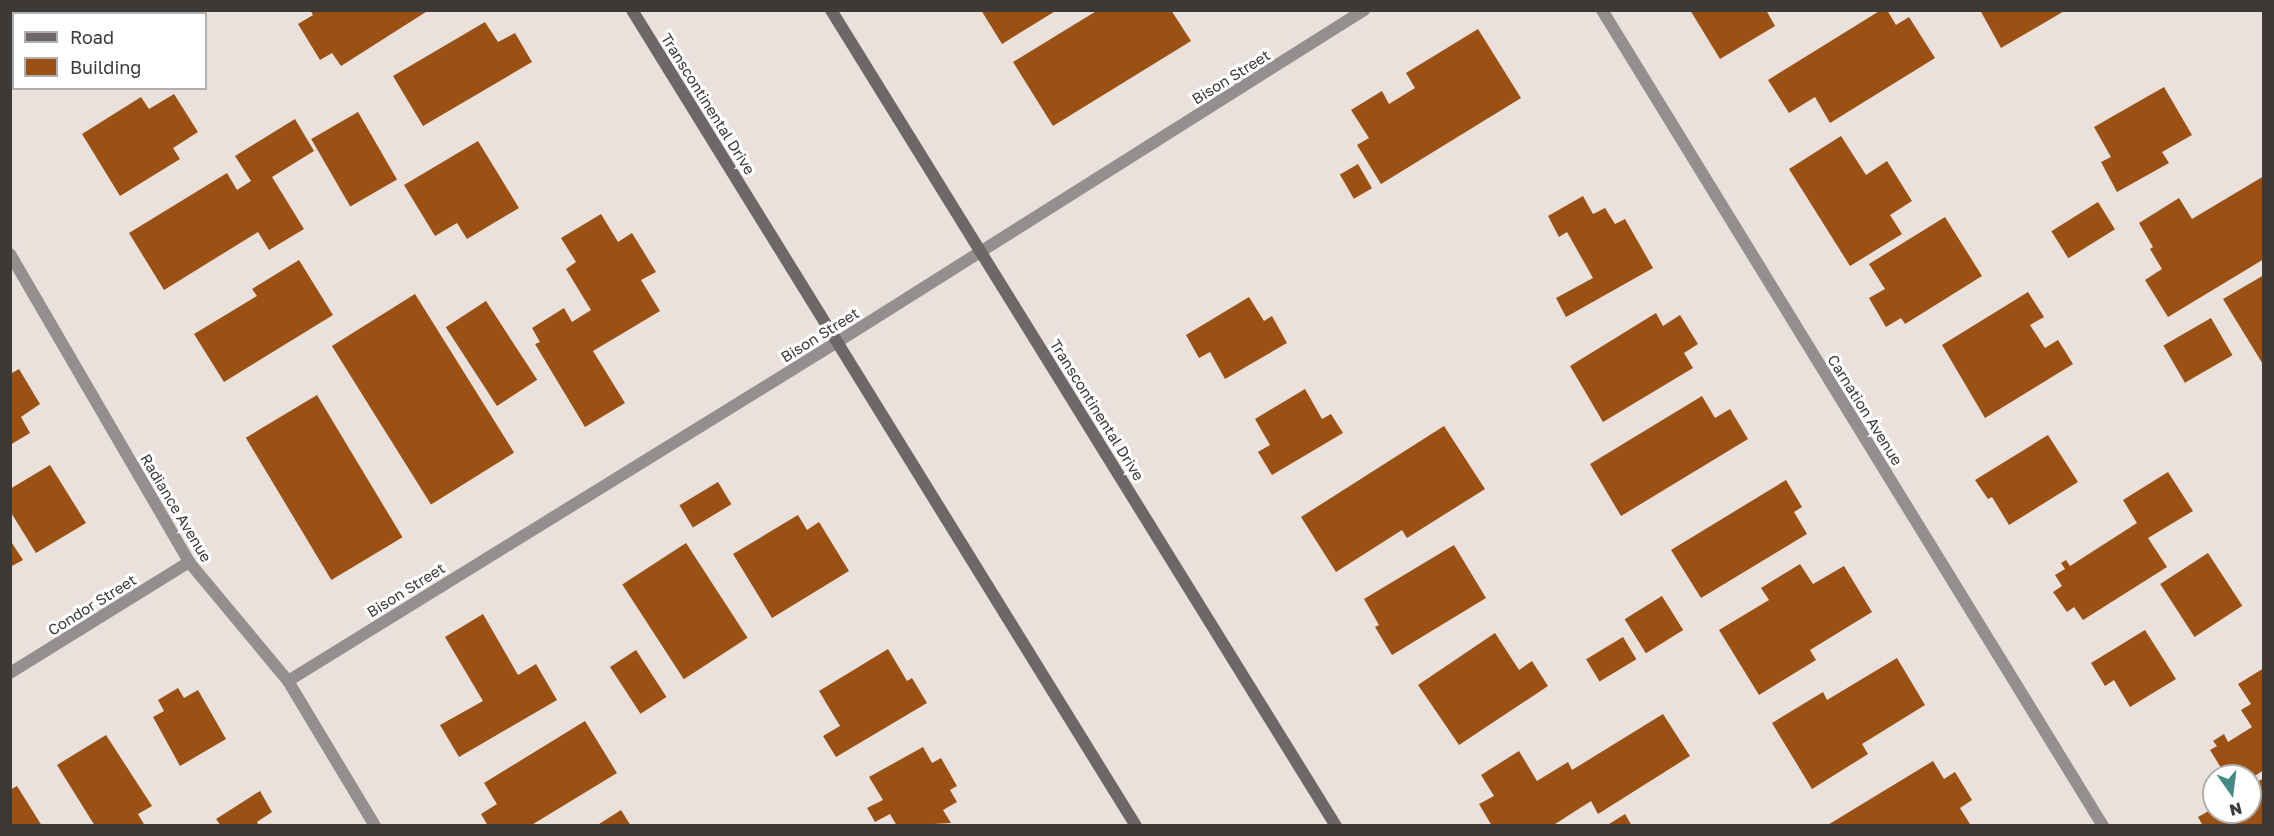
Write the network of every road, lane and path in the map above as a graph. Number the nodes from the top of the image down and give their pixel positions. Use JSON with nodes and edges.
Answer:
{"nodes":[{"id":1,"x":632,"y":10,"type":"edge"},
{"id":2,"x":831,"y":10,"type":"edge"},
{"id":3,"x":1364,"y":10,"type":"edge"},
{"id":4,"x":1602,"y":10,"type":"edge"},
{"id":5,"x":981,"y":252,"type":"junction"},
{"id":6,"x":10,"y":254,"type":"edge"},
{"id":7,"x":839,"y":341,"type":"junction"},
{"id":8,"x":189,"y":562,"type":"junction"},
{"id":9,"x":10,"y":673,"type":"edge"},
{"id":10,"x":288,"y":681,"type":"junction"},
{"id":11,"x":375,"y":825,"type":"edge"},
{"id":12,"x":1137,"y":825,"type":"edge"},
{"id":13,"x":1336,"y":825,"type":"edge"},
{"id":14,"x":2103,"y":825,"type":"edge"}],
"edges":[{"from":1,"to":7,"type":"street","name":"Transcontinental Drive"},
{"from":2,"to":5,"type":"street","name":"Transcontinental Drive"},
{"from":3,"to":5,"type":"street","name":"Bison Street"},
{"from":4,"to":14,"type":"street","name":"Carnation Avenue"},
{"from":5,"to":7,"type":"street","name":"Bison Street"},
{"from":5,"to":13,"type":"street","name":"Transcontinental Drive"},
{"from":6,"to":8,"type":"street","name":"Radiance Avenue"},
{"from":7,"to":10,"type":"street","name":"Bison Street"},
{"from":7,"to":12,"type":"street","name":"Transcontinental Drive"},
{"from":8,"to":9,"type":"street","name":"Condor Street"},
{"from":8,"to":10,"type":"street","name":"Radiance Avenue"},
{"from":10,"to":11,"type":"street","name":"Radiance Avenue"}]}
